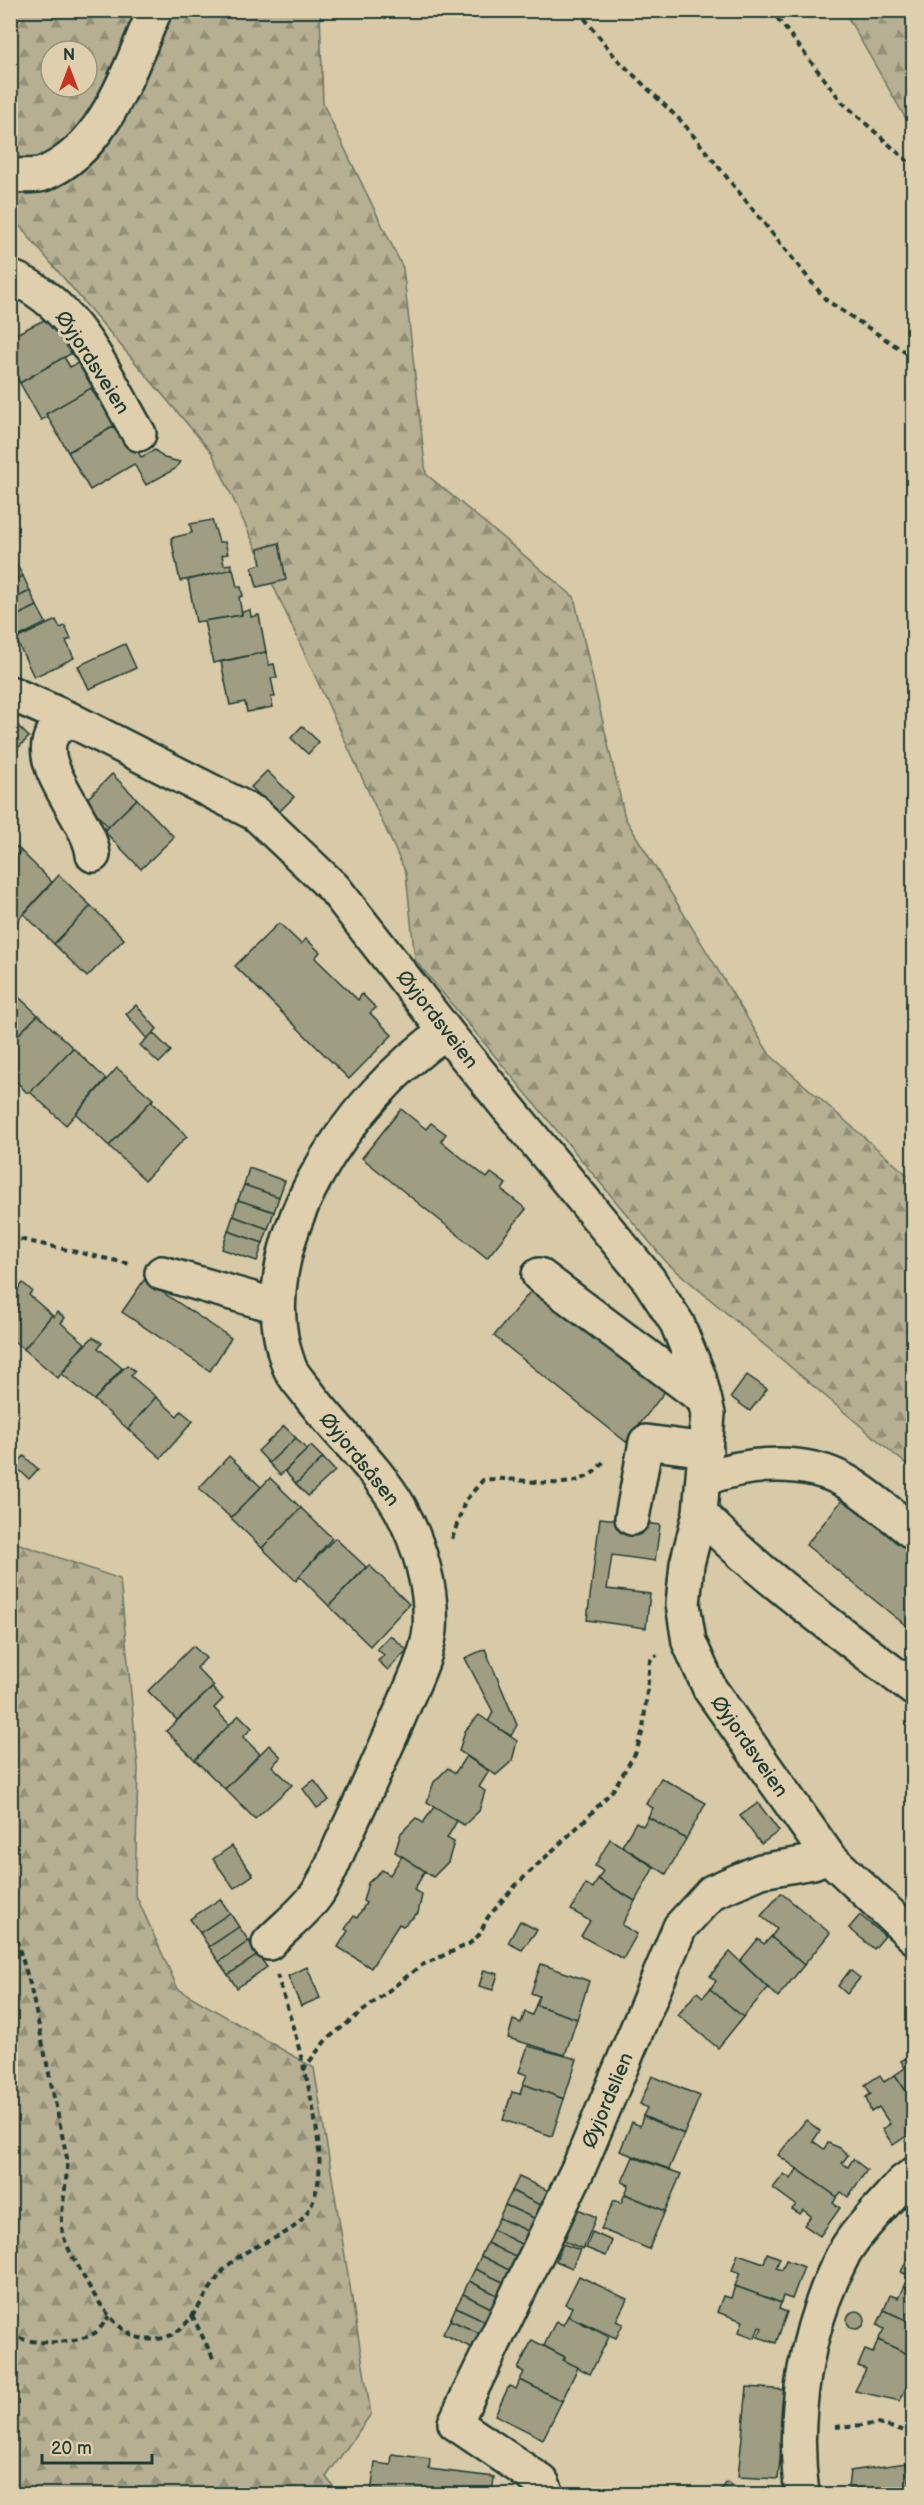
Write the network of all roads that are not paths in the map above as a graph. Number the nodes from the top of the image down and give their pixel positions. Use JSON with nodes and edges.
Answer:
{"nodes":[{"id":1,"x":154,"y":10,"type":"edge"},
{"id":2,"x":10,"y":176,"type":"edge"},
{"id":3,"x":10,"y":277,"type":"edge"},
{"id":4,"x":139,"y":434,"type":"dead end"},
{"id":5,"x":10,"y":693,"type":"edge"},
{"id":6,"x":69,"y":719,"type":"junction"},
{"id":7,"x":93,"y":855,"type":"dead end"},
{"id":8,"x":446,"y":1032,"type":"junction"},
{"id":9,"x":162,"y":1273,"type":"road end"},
{"id":10,"x":539,"y":1275,"type":"dead end"},
{"id":11,"x":277,"y":1306,"type":"junction"},
{"id":12,"x":704,"y":1398,"type":"junction"},
{"id":13,"x":705,"y":1465,"type":"junction"},
{"id":14,"x":700,"y":1513,"type":"junction"},
{"id":15,"x":632,"y":1518,"type":"dead end"},
{"id":16,"x":914,"y":1533,"type":"edge"},
{"id":17,"x":914,"y":1689,"type":"edge"},
{"id":18,"x":828,"y":1856,"type":"junction"},
{"id":19,"x":914,"y":1937,"type":"edge"},
{"id":20,"x":269,"y":1942,"type":"road end"},
{"id":21,"x":914,"y":2174,"type":"edge"},
{"id":22,"x":547,"y":2494,"type":"edge"},
{"id":23,"x":802,"y":2494,"type":"edge"}],
"edges":[{"from":1,"to":2,"type":"street"},
{"from":3,"to":4,"type":"street","name":"Øyjordsveien"},
{"from":5,"to":6,"type":"street","name":"Øyjordsveien"},
{"from":6,"to":7,"type":"street"},
{"from":6,"to":8,"type":"street","name":"Øyjordsveien"},
{"from":8,"to":11,"type":"street","name":"Øyjordsåsen"},
{"from":8,"to":12,"type":"street","name":"Øyjordsveien"},
{"from":9,"to":11,"type":"street"},
{"from":10,"to":12,"type":"street"},
{"from":11,"to":20,"type":"street","name":"Øyjordsåsen"},
{"from":12,"to":13,"type":"street","name":"Øyjordsveien"},
{"from":13,"to":14,"type":"street","name":"Øyjordsveien"},
{"from":13,"to":15,"type":"street"},
{"from":13,"to":16,"type":"street"},
{"from":14,"to":17,"type":"street"},
{"from":14,"to":18,"type":"street","name":"Øyjordsveien"},
{"from":18,"to":19,"type":"street","name":"Øyjordsveien"},
{"from":18,"to":22,"type":"street","name":"Øyjordslien"},
{"from":21,"to":23,"type":"street"}]}
